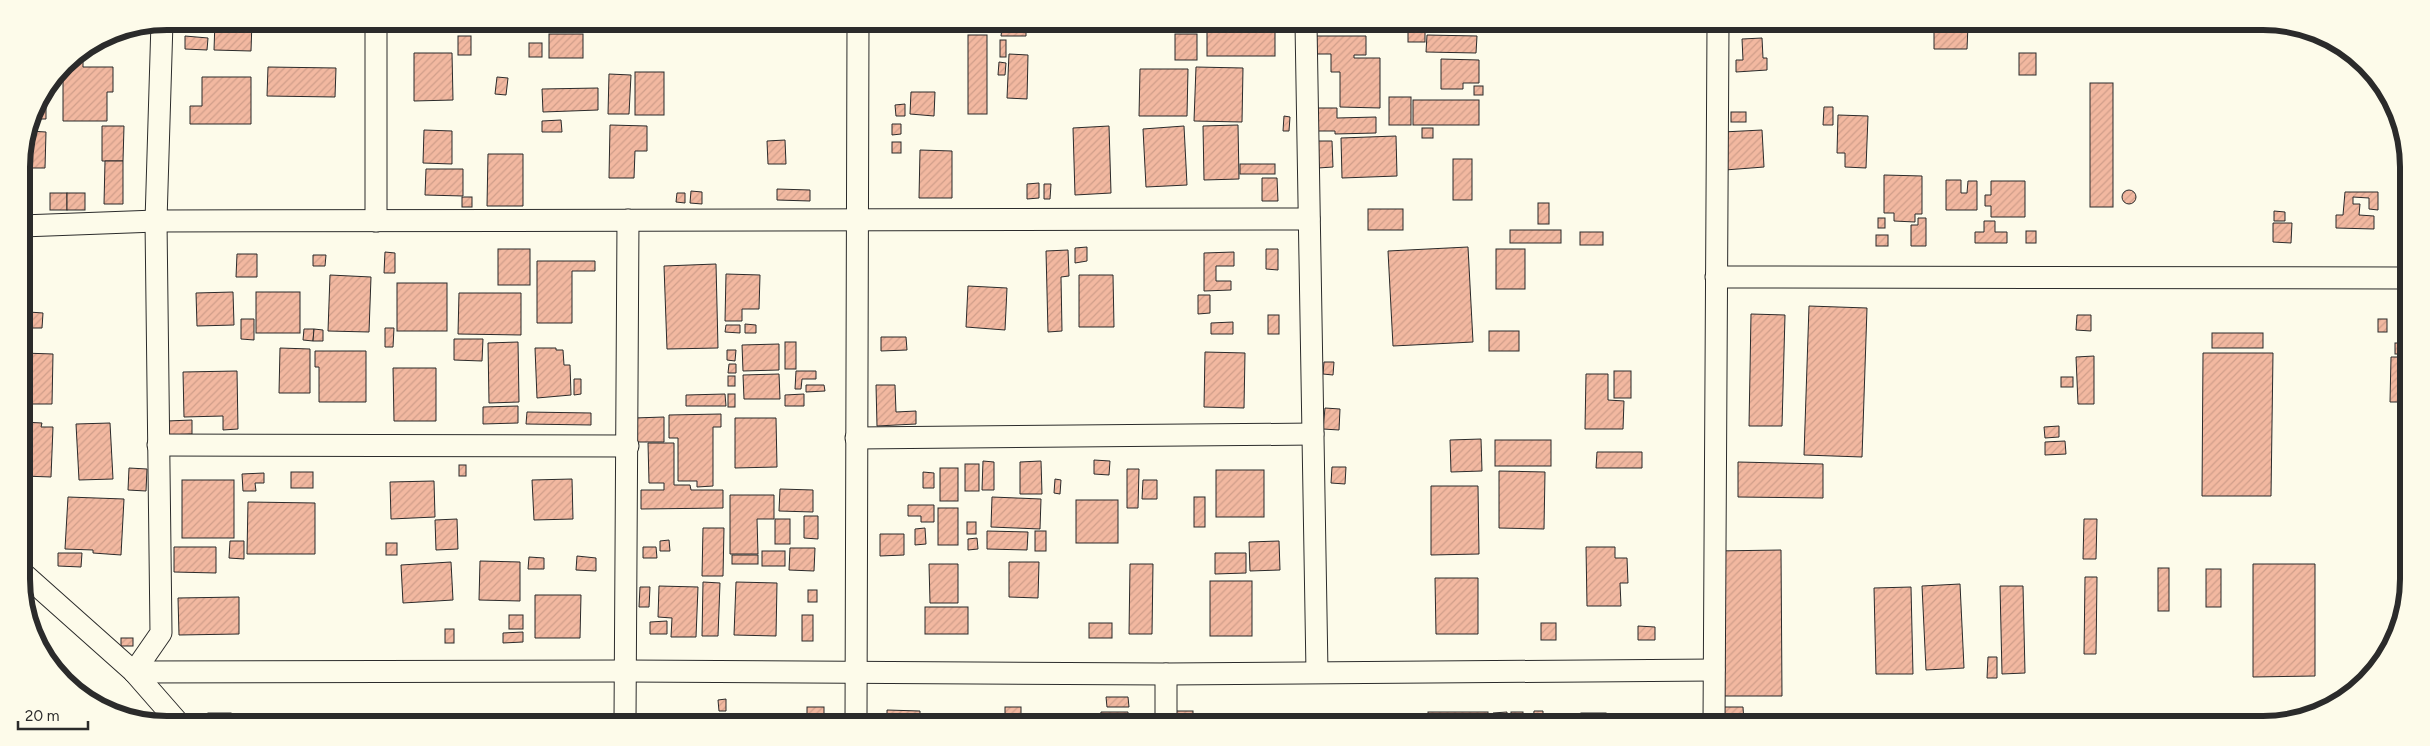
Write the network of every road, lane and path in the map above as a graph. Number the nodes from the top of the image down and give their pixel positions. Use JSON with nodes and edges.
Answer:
{"nodes":[{"id":1,"x":162,"y":30,"type":"edge"},
{"id":2,"x":376,"y":30,"type":"edge"},
{"id":3,"x":858,"y":30,"type":"edge"},
{"id":4,"x":1306,"y":30,"type":"edge"},
{"id":5,"x":1718,"y":30,"type":"edge"},
{"id":6,"x":1309,"y":219,"type":"junction"},
{"id":7,"x":628,"y":220,"type":"junction"},
{"id":8,"x":857,"y":220,"type":"junction"},
{"id":9,"x":156,"y":221,"type":"junction"},
{"id":10,"x":376,"y":221,"type":"junction"},
{"id":11,"x":30,"y":226,"type":"edge"},
{"id":12,"x":1716,"y":277,"type":"junction"},
{"id":13,"x":2400,"y":278,"type":"edge"},
{"id":14,"x":1313,"y":434,"type":"junction"},
{"id":15,"x":856,"y":438,"type":"junction"},
{"id":16,"x":158,"y":445,"type":"junction"},
{"id":17,"x":628,"y":446,"type":"junction"},
{"id":18,"x":30,"y":579,"type":"edge"},
{"id":19,"x":1714,"y":670,"type":"junction"},
{"id":20,"x":625,"y":671,"type":"junction"},
{"id":21,"x":134,"y":672,"type":"junction"},
{"id":22,"x":856,"y":672,"type":"junction"},
{"id":23,"x":1317,"y":672,"type":"junction"},
{"id":24,"x":1166,"y":674,"type":"junction"},
{"id":25,"x":172,"y":716,"type":"edge"},
{"id":26,"x":625,"y":716,"type":"edge"},
{"id":27,"x":856,"y":716,"type":"edge"},
{"id":28,"x":1166,"y":716,"type":"edge"},
{"id":29,"x":1714,"y":716,"type":"edge"}],
"edges":[{"from":1,"to":9,"type":"street"},
{"from":2,"to":10,"type":"street"},
{"from":3,"to":8,"type":"street"},
{"from":4,"to":6,"type":"street"},
{"from":5,"to":12,"type":"street"},
{"from":6,"to":8,"type":"street"},
{"from":6,"to":14,"type":"street"},
{"from":7,"to":8,"type":"street"},
{"from":7,"to":10,"type":"street"},
{"from":7,"to":17,"type":"street"},
{"from":8,"to":15,"type":"street"},
{"from":9,"to":10,"type":"street"},
{"from":9,"to":11,"type":"street"},
{"from":9,"to":16,"type":"street"},
{"from":12,"to":13,"type":"street"},
{"from":12,"to":19,"type":"street"},
{"from":14,"to":15,"type":"street"},
{"from":14,"to":23,"type":"street"},
{"from":15,"to":22,"type":"street"},
{"from":16,"to":17,"type":"street"},
{"from":16,"to":21,"type":"street"},
{"from":17,"to":20,"type":"street"},
{"from":18,"to":21,"type":"street"},
{"from":19,"to":23,"type":"street"},
{"from":19,"to":29,"type":"street"},
{"from":20,"to":21,"type":"street"},
{"from":20,"to":22,"type":"street"},
{"from":20,"to":26,"type":"street"},
{"from":21,"to":25,"type":"street"},
{"from":22,"to":24,"type":"street"},
{"from":22,"to":27,"type":"street"},
{"from":23,"to":24,"type":"street"},
{"from":24,"to":28,"type":"street"}]}
